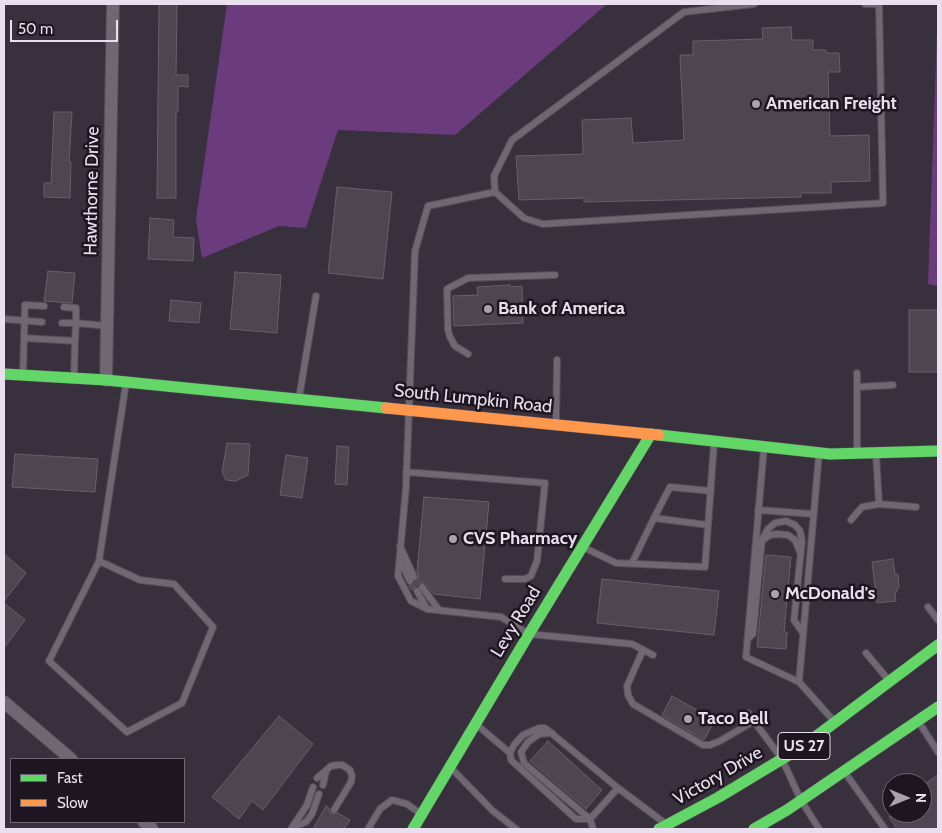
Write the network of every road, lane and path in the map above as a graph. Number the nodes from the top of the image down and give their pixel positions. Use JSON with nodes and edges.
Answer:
{"nodes":[{"id":1,"x":113,"y":4,"type":"edge"},
{"id":2,"x":754,"y":4,"type":"edge"},
{"id":3,"x":865,"y":4,"type":"edge"},
{"id":4,"x":495,"y":192,"type":"junction"},
{"id":5,"x":555,"y":275,"type":"dead end"},
{"id":6,"x":316,"y":296,"type":"dead end"},
{"id":7,"x":44,"y":306,"type":"dead end"},
{"id":8,"x":64,"y":307,"type":"dead end"},
{"id":9,"x":4,"y":319,"type":"edge"},
{"id":10,"x":24,"y":320,"type":"junction"},
{"id":11,"x":42,"y":322,"type":"dead end"},
{"id":12,"x":62,"y":323,"type":"dead end"},
{"id":13,"x":76,"y":323,"type":"junction"},
{"id":14,"x":107,"y":326,"type":"junction"},
{"id":15,"x":24,"y":338,"type":"junction"},
{"id":16,"x":75,"y":341,"type":"junction"},
{"id":17,"x":468,"y":354,"type":"dead end"},
{"id":18,"x":557,"y":360,"type":"dead end"},
{"id":19,"x":857,"y":373,"type":"dead end"},
{"id":20,"x":4,"y":374,"type":"edge"},
{"id":21,"x":22,"y":375,"type":"junction"},
{"id":22,"x":74,"y":378,"type":"junction"},
{"id":23,"x":106,"y":380,"type":"junction"},
{"id":24,"x":127,"y":382,"type":"junction"},
{"id":25,"x":894,"y":385,"type":"dead end"},
{"id":26,"x":857,"y":387,"type":"junction"},
{"id":27,"x":299,"y":399,"type":"junction"},
{"id":28,"x":408,"y":410,"type":"junction"},
{"id":29,"x":556,"y":425,"type":"junction"},
{"id":30,"x":651,"y":434,"type":"junction"},
{"id":31,"x":715,"y":440,"type":"junction"},
{"id":32,"x":764,"y":446,"type":"junction"},
{"id":33,"x":938,"y":451,"type":"edge"},
{"id":34,"x":819,"y":452,"type":"junction"},
{"id":35,"x":876,"y":453,"type":"junction"},
{"id":36,"x":857,"y":454,"type":"junction"},
{"id":37,"x":406,"y":472,"type":"junction"},
{"id":38,"x":711,"y":491,"type":"junction"},
{"id":39,"x":879,"y":504,"type":"junction"},
{"id":40,"x":916,"y":507,"type":"dead end"},
{"id":41,"x":758,"y":510,"type":"junction"},
{"id":42,"x":813,"y":514,"type":"junction"},
{"id":43,"x":654,"y":518,"type":"junction"},
{"id":44,"x":851,"y":520,"type":"dead end"},
{"id":45,"x":708,"y":525,"type":"junction"},
{"id":46,"x":762,"y":540,"type":"junction"},
{"id":47,"x":400,"y":545,"type":"junction"},
{"id":48,"x":582,"y":546,"type":"junction"},
{"id":49,"x":801,"y":553,"type":"junction"},
{"id":50,"x":399,"y":560,"type":"junction"},
{"id":51,"x":99,"y":561,"type":"junction"},
{"id":52,"x":632,"y":563,"type":"junction"},
{"id":53,"x":504,"y":579,"type":"dead end"},
{"id":54,"x":928,"y":607,"type":"dead end"},
{"id":55,"x":427,"y":609,"type":"junction"},
{"id":56,"x":439,"y":610,"type":"junction"},
{"id":57,"x":938,"y":620,"type":"edge"},
{"id":58,"x":804,"y":633,"type":"junction"},
{"id":59,"x":529,"y":634,"type":"junction"},
{"id":60,"x":747,"y":640,"type":"junction"},
{"id":61,"x":938,"y":645,"type":"edge"},
{"id":62,"x":643,"y":650,"type":"junction"},
{"id":63,"x":866,"y":653,"type":"dead end"},
{"id":64,"x":653,"y":655,"type":"dead end"},
{"id":65,"x":799,"y":682,"type":"junction"},
{"id":66,"x":890,"y":682,"type":"junction"},
{"id":67,"x":4,"y":702,"type":"edge"},
{"id":68,"x":938,"y":706,"type":"edge"},
{"id":69,"x":748,"y":712,"type":"dead end"},
{"id":70,"x":918,"y":721,"type":"junction"},
{"id":71,"x":754,"y":722,"type":"junction"},
{"id":72,"x":835,"y":723,"type":"junction"},
{"id":73,"x":476,"y":724,"type":"junction"},
{"id":74,"x":552,"y":733,"type":"junction"},
{"id":75,"x":938,"y":752,"type":"edge"},
{"id":76,"x":510,"y":753,"type":"junction"},
{"id":77,"x":70,"y":758,"type":"edge"},
{"id":78,"x":782,"y":760,"type":"junction"},
{"id":79,"x":450,"y":767,"type":"junction"},
{"id":80,"x":326,"y":771,"type":"junction"},
{"id":81,"x":844,"y":771,"type":"junction"},
{"id":82,"x":317,"y":778,"type":"dead end"},
{"id":83,"x":323,"y":785,"type":"dead end"},
{"id":84,"x":313,"y":788,"type":"dead end"},
{"id":85,"x":618,"y":788,"type":"junction"},
{"id":86,"x":319,"y":794,"type":"dead end"},
{"id":87,"x":801,"y":801,"type":"junction"},
{"id":88,"x":334,"y":810,"type":"dead end"},
{"id":89,"x":422,"y":815,"type":"junction"},
{"id":90,"x":590,"y":819,"type":"junction"},
{"id":91,"x":663,"y":827,"type":"edge"},
{"id":92,"x":292,"y":828,"type":"edge"},
{"id":93,"x":368,"y":829,"type":"edge"},
{"id":94,"x":413,"y":829,"type":"edge"},
{"id":95,"x":516,"y":829,"type":"edge"},
{"id":96,"x":593,"y":829,"type":"edge"},
{"id":97,"x":754,"y":829,"type":"edge"},
{"id":98,"x":819,"y":829,"type":"edge"},
{"id":99,"x":885,"y":829,"type":"edge"}],
"edges":[{"from":1,"to":14,"type":"street","name":"Hawthorne Drive"},
{"from":2,"to":4,"type":"lane"},
{"from":3,"to":4,"type":"lane"},
{"from":4,"to":28,"type":"lane"},
{"from":5,"to":17,"type":"lane"},
{"from":6,"to":27,"type":"lane"},
{"from":7,"to":10,"type":"lane"},
{"from":8,"to":13,"type":"lane"},
{"from":9,"to":10,"type":"lane"},
{"from":10,"to":11,"type":"lane"},
{"from":10,"to":15,"type":"lane"},
{"from":12,"to":13,"type":"lane"},
{"from":13,"to":14,"type":"lane"},
{"from":13,"to":16,"type":"lane"},
{"from":14,"to":23,"type":"street","name":"Hawthorne Drive"},
{"from":15,"to":16,"type":"lane"},
{"from":15,"to":21,"type":"lane"},
{"from":16,"to":22,"type":"lane"},
{"from":18,"to":29,"type":"lane"},
{"from":19,"to":26,"type":"lane"},
{"from":20,"to":21,"type":"main road","name":"South Lumpkin Road"},
{"from":21,"to":22,"type":"main road","name":"South Lumpkin Road"},
{"from":22,"to":23,"type":"main road","name":"South Lumpkin Road"},
{"from":23,"to":24,"type":"main road","name":"South Lumpkin Road"},
{"from":24,"to":27,"type":"main road","name":"South Lumpkin Road"},
{"from":24,"to":51,"type":"lane"},
{"from":25,"to":26,"type":"lane"},
{"from":26,"to":36,"type":"lane"},
{"from":27,"to":28,"type":"main road","name":"South Lumpkin Road"},
{"from":28,"to":29,"type":"main road","name":"South Lumpkin Road"},
{"from":28,"to":37,"type":"lane"},
{"from":29,"to":30,"type":"main road","name":"South Lumpkin Road"},
{"from":30,"to":31,"type":"main road","name":"South Lumpkin Road"},
{"from":30,"to":48,"type":"main road","name":"Levy Road"},
{"from":31,"to":32,"type":"main road","name":"South Lumpkin Road"},
{"from":31,"to":38,"type":"lane"},
{"from":32,"to":34,"type":"main road","name":"South Lumpkin Road"},
{"from":32,"to":41,"type":"lane"},
{"from":33,"to":35,"type":"main road","name":"South Lumpkin Road"},
{"from":34,"to":36,"type":"main road","name":"South Lumpkin Road"},
{"from":34,"to":42,"type":"lane"},
{"from":35,"to":36,"type":"main road","name":"South Lumpkin Road"},
{"from":35,"to":39,"type":"lane"},
{"from":37,"to":47,"type":"lane"},
{"from":37,"to":53,"type":"lane"},
{"from":38,"to":43,"type":"lane"},
{"from":38,"to":45,"type":"lane"},
{"from":39,"to":40,"type":"lane"},
{"from":39,"to":44,"type":"lane"},
{"from":41,"to":42,"type":"lane"},
{"from":41,"to":60,"type":"lane"},
{"from":42,"to":58,"type":"lane"},
{"from":43,"to":45,"type":"lane"},
{"from":43,"to":52,"type":"lane"},
{"from":45,"to":52,"type":"lane"},
{"from":46,"to":49,"type":"lane"},
{"from":46,"to":49,"type":"lane"},
{"from":46,"to":60,"type":"lane"},
{"from":47,"to":50,"type":"lane"},
{"from":47,"to":50,"type":"lane"},
{"from":48,"to":52,"type":"lane"},
{"from":48,"to":59,"type":"main road","name":"Levy Road"},
{"from":49,"to":58,"type":"lane"},
{"from":50,"to":55,"type":"lane"},
{"from":51,"to":51,"type":"lane"},
{"from":54,"to":57,"type":"lane"},
{"from":55,"to":56,"type":"lane"},
{"from":55,"to":56,"type":"lane"},
{"from":56,"to":59,"type":"lane"},
{"from":58,"to":65,"type":"lane"},
{"from":59,"to":62,"type":"lane"},
{"from":59,"to":73,"type":"main road","name":"Levy Road"},
{"from":60,"to":65,"type":"lane"},
{"from":61,"to":66,"type":"main road","name":"Victory Drive","number":"US 27"},
{"from":62,"to":64,"type":"lane"},
{"from":62,"to":71,"type":"lane"},
{"from":63,"to":66,"type":"lane"},
{"from":65,"to":72,"type":"lane"},
{"from":66,"to":72,"type":"main road","name":"Victory Drive","number":"US 27"},
{"from":67,"to":77,"type":"street"},
{"from":68,"to":70,"type":"main road","number":"US 27"},
{"from":69,"to":71,"type":"lane"},
{"from":70,"to":75,"type":"lane"},
{"from":70,"to":81,"type":"main road","number":"US 27"},
{"from":71,"to":78,"type":"lane"},
{"from":72,"to":78,"type":"main road","name":"Victory Drive","number":"US 27"},
{"from":73,"to":76,"type":"lane"},
{"from":73,"to":79,"type":"main road","name":"Levy Road"},
{"from":74,"to":76,"type":"lane"},
{"from":74,"to":85,"type":"lane"},
{"from":74,"to":90,"type":"lane"},
{"from":76,"to":90,"type":"lane"},
{"from":78,"to":87,"type":"lane"},
{"from":78,"to":91,"type":"main road","name":"Victory Drive","number":"US 27"},
{"from":79,"to":89,"type":"main road","name":"Levy Road"},
{"from":79,"to":95,"type":"lane"},
{"from":80,"to":82,"type":"lane"},
{"from":80,"to":83,"type":"lane"},
{"from":80,"to":88,"type":"lane"},
{"from":81,"to":87,"type":"main road","number":"US 27"},
{"from":81,"to":99,"type":"lane"},
{"from":84,"to":92,"type":"lane"},
{"from":85,"to":90,"type":"lane"},
{"from":85,"to":91,"type":"lane"},
{"from":86,"to":92,"type":"lane"},
{"from":87,"to":97,"type":"main road","number":"US 27"},
{"from":87,"to":98,"type":"lane"},
{"from":89,"to":93,"type":"lane"},
{"from":89,"to":94,"type":"main road","name":"Levy Road"},
{"from":90,"to":96,"type":"lane"}]}
